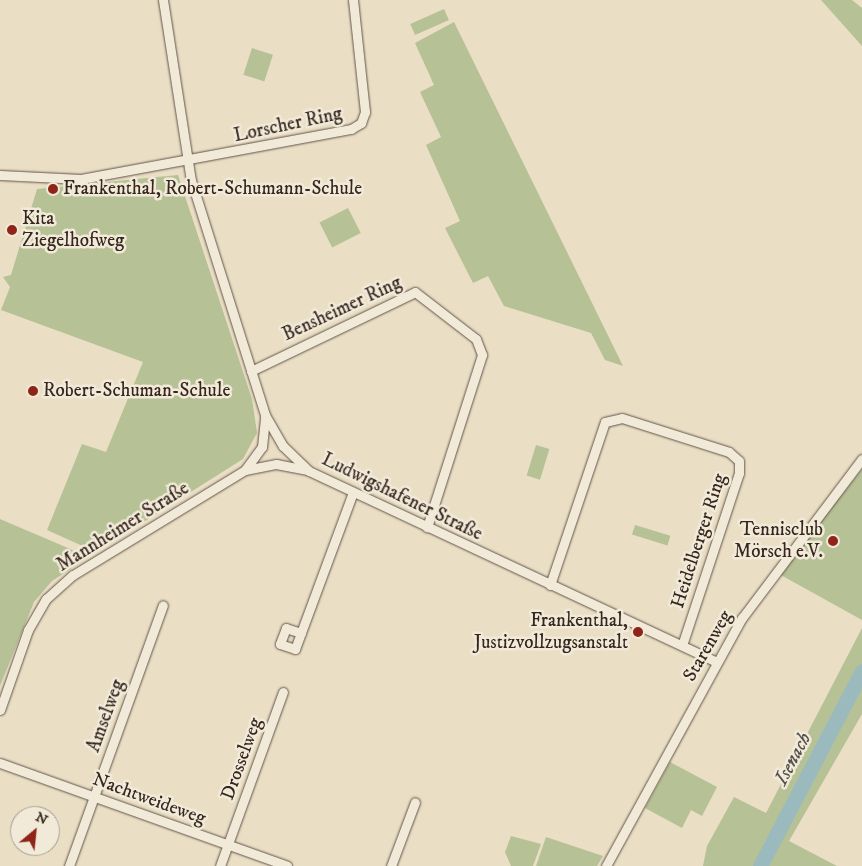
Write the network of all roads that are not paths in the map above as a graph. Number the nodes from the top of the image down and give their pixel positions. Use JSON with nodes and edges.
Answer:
{"nodes":[{"id":1,"x":163,"y":0,"type":"edge"},
{"id":2,"x":353,"y":0,"type":"edge"},
{"id":3,"x":187,"y":162,"type":"junction"},
{"id":4,"x":0,"y":175,"type":"edge"},
{"id":5,"x":251,"y":371,"type":"junction"},
{"id":6,"x":265,"y":415,"type":"junction"},
{"id":7,"x":862,"y":458,"type":"edge"},
{"id":8,"x":245,"y":470,"type":"junction"},
{"id":9,"x":309,"y":471,"type":"junction"},
{"id":10,"x":353,"y":492,"type":"junction"},
{"id":11,"x":428,"y":527,"type":"junction"},
{"id":12,"x":550,"y":585,"type":"junction"},
{"id":13,"x":163,"y":605,"type":"dead end"},
{"id":14,"x":301,"y":633,"type":"dead end"},
{"id":15,"x":682,"y":646,"type":"junction"},
{"id":16,"x":717,"y":662,"type":"junction"},
{"id":17,"x":283,"y":692,"type":"dead end"},
{"id":18,"x":0,"y":710,"type":"edge"},
{"id":19,"x":0,"y":763,"type":"edge"},
{"id":20,"x":94,"y":796,"type":"junction"},
{"id":21,"x":414,"y":802,"type":"dead end"},
{"id":22,"x":228,"y":845,"type":"junction"},
{"id":23,"x":69,"y":866,"type":"edge"},
{"id":24,"x":220,"y":866,"type":"edge"},
{"id":25,"x":287,"y":866,"type":"edge"},
{"id":26,"x":391,"y":866,"type":"edge"},
{"id":27,"x":606,"y":866,"type":"edge"}],
"edges":[{"from":1,"to":3,"type":"street","name":"Ludwigshafener Straße"},
{"from":2,"to":3,"type":"street","name":"Lorscher Ring"},
{"from":3,"to":4,"type":"street"},
{"from":3,"to":5,"type":"street","name":"Ludwigshafener Straße"},
{"from":5,"to":6,"type":"street","name":"Ludwigshafener Straße"},
{"from":5,"to":11,"type":"street","name":"Bensheimer Ring"},
{"from":6,"to":8,"type":"street","name":"Mannheimer Straße"},
{"from":6,"to":9,"type":"street","name":"Ludwigshafener Straße"},
{"from":7,"to":16,"type":"street","name":"Starenweg"},
{"from":8,"to":9,"type":"street","name":"Mannheimer Straße"},
{"from":8,"to":18,"type":"street","name":"Mannheimer Straße"},
{"from":9,"to":10,"type":"street","name":"Ludwigshafener Straße"},
{"from":10,"to":11,"type":"street","name":"Ludwigshafener Straße"},
{"from":10,"to":14,"type":"street"},
{"from":11,"to":12,"type":"street","name":"Ludwigshafener Straße"},
{"from":12,"to":15,"type":"street","name":"Ludwigshafener Straße"},
{"from":12,"to":15,"type":"street","name":"Heidelberger Ring"},
{"from":13,"to":20,"type":"street","name":"Amselweg"},
{"from":15,"to":16,"type":"street","name":"Ludwigshafener Straße"},
{"from":16,"to":27,"type":"street","name":"Starenweg"},
{"from":17,"to":22,"type":"street","name":"Drosselweg"},
{"from":19,"to":20,"type":"street","name":"Nachtweideweg"},
{"from":20,"to":22,"type":"street","name":"Nachtweideweg"},
{"from":20,"to":23,"type":"street","name":"Amselweg"},
{"from":21,"to":26,"type":"street"},
{"from":22,"to":24,"type":"street","name":"Drosselweg"},
{"from":22,"to":25,"type":"street","name":"Nachtweideweg"}]}
